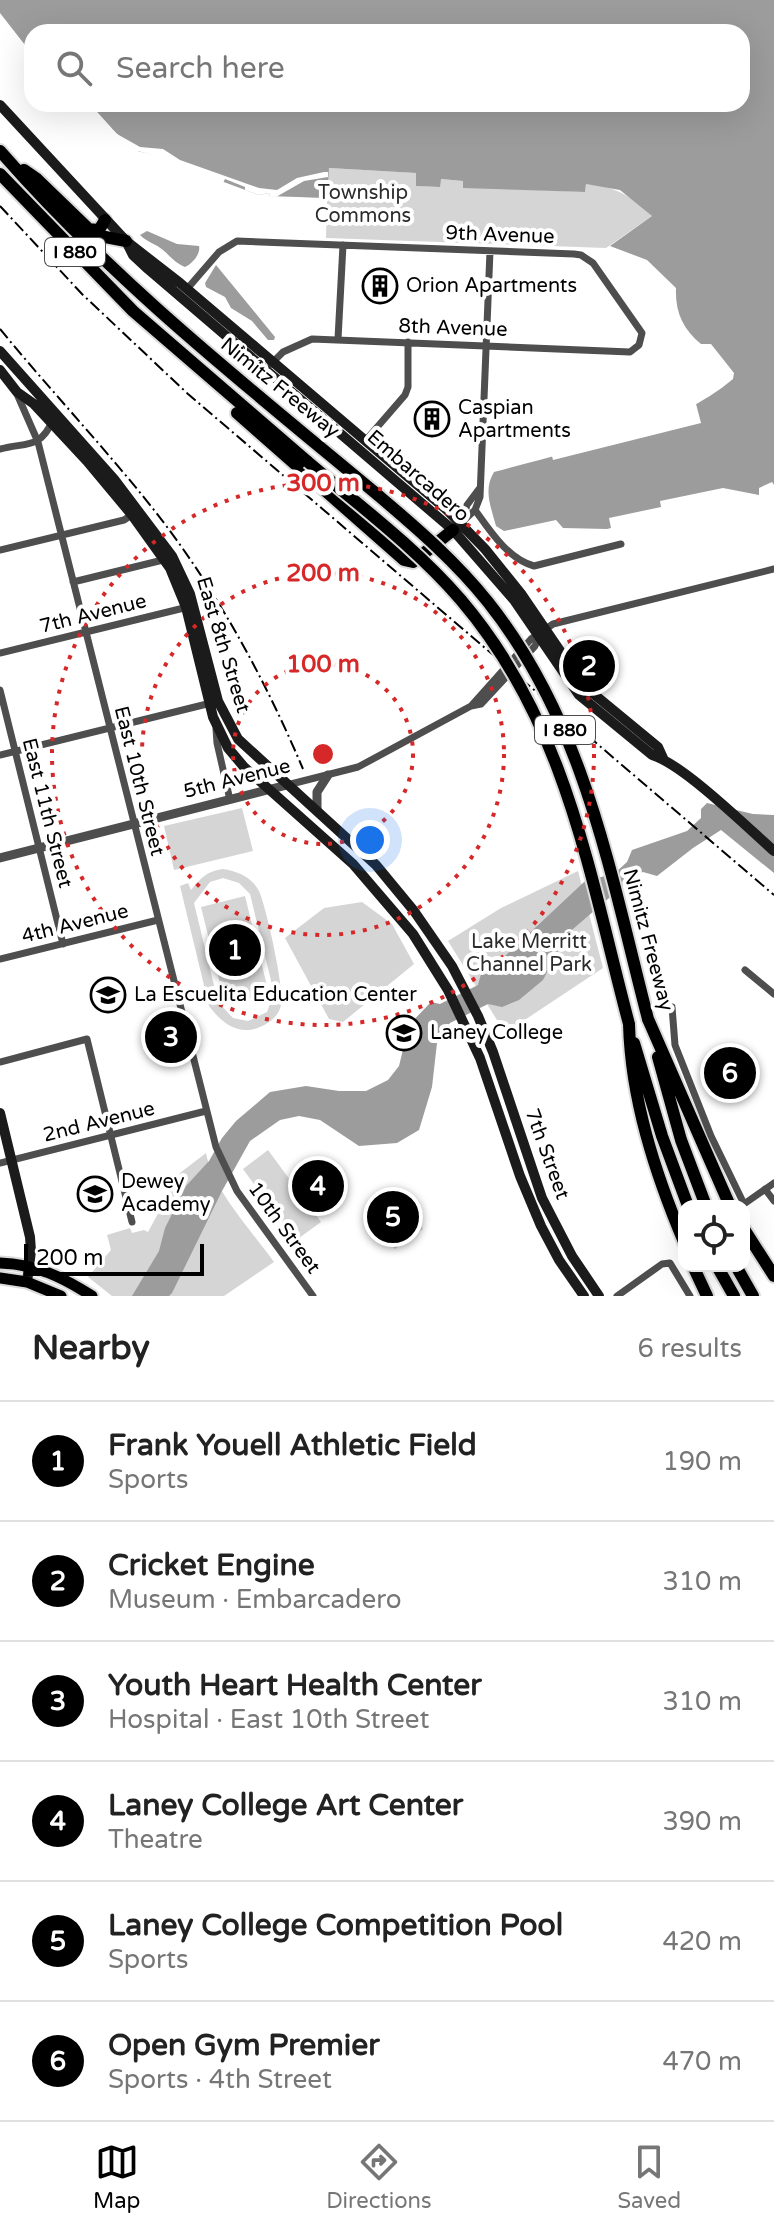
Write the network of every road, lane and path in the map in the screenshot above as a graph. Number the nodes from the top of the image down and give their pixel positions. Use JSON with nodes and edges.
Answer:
{"nodes":[{"id":1,"x":0,"y":105,"type":"edge"},
{"id":2,"x":4,"y":156,"type":"edge"},
{"id":3,"x":0,"y":174,"type":"edge"},
{"id":4,"x":105,"y":220,"type":"junction"},
{"id":5,"x":87,"y":229,"type":"junction"},
{"id":6,"x":126,"y":241,"type":"junction"},
{"id":7,"x":343,"y":245,"type":"junction"},
{"id":8,"x":490,"y":251,"type":"junction"},
{"id":9,"x":187,"y":289,"type":"junction"},
{"id":10,"x":153,"y":329,"type":"junction"},
{"id":11,"x":338,"y":339,"type":"junction"},
{"id":12,"x":642,"y":339,"type":"joint"},
{"id":13,"x":408,"y":342,"type":"junction"},
{"id":14,"x":486,"y":345,"type":"junction"},
{"id":15,"x":0,"y":351,"type":"edge"},
{"id":16,"x":270,"y":365,"type":"junction"},
{"id":17,"x":0,"y":370,"type":"edge"},
{"id":18,"x":17,"y":392,"type":"junction"},
{"id":19,"x":53,"y":409,"type":"junction"},
{"id":20,"x":52,"y":422,"type":"junction"},
{"id":21,"x":366,"y":440,"type":"junction"},
{"id":22,"x":38,"y":442,"type":"junction"},
{"id":23,"x":0,"y":449,"type":"edge"},
{"id":24,"x":471,"y":507,"type":"junction"},
{"id":25,"x":135,"y":512,"type":"junction"},
{"id":26,"x":442,"y":513,"type":"junction"},
{"id":27,"x":457,"y":527,"type":"junction"},
{"id":28,"x":62,"y":535,"type":"junction"},
{"id":29,"x":621,"y":544,"type":"dead end"},
{"id":30,"x":0,"y":550,"type":"edge"},
{"id":31,"x":169,"y":558,"type":"junction"},
{"id":32,"x":774,"y":569,"type":"edge"},
{"id":33,"x":73,"y":582,"type":"junction"},
{"id":34,"x":190,"y":606,"type":"junction"},
{"id":35,"x":85,"y":632,"type":"junction"},
{"id":36,"x":542,"y":633,"type":"junction"},
{"id":37,"x":0,"y":653,"type":"edge"},
{"id":38,"x":0,"y":690,"type":"edge"},
{"id":39,"x":214,"y":702,"type":"junction"},
{"id":40,"x":216,"y":726,"type":"junction"},
{"id":41,"x":109,"y":728,"type":"junction"},
{"id":42,"x":15,"y":751,"type":"junction"},
{"id":43,"x":0,"y":755,"type":"edge"},
{"id":44,"x":328,"y":775,"type":"junction"},
{"id":45,"x":287,"y":785,"type":"junction"},
{"id":46,"x":270,"y":790,"type":"junction"},
{"id":47,"x":230,"y":800,"type":"junction"},
{"id":48,"x":317,"y":810,"type":"junction"},
{"id":49,"x":134,"y":823,"type":"junction"},
{"id":50,"x":39,"y":848,"type":"junction"},
{"id":51,"x":774,"y":851,"type":"edge"},
{"id":52,"x":0,"y":858,"type":"edge"},
{"id":53,"x":158,"y":920,"type":"junction"},
{"id":54,"x":63,"y":944,"type":"junction"},
{"id":55,"x":0,"y":959,"type":"edge"},
{"id":56,"x":745,"y":970,"type":"dead end"},
{"id":57,"x":774,"y":994,"type":"edge"},
{"id":58,"x":672,"y":1007,"type":"dead end"},
{"id":59,"x":478,"y":1016,"type":"joint"},
{"id":60,"x":648,"y":1019,"type":"junction"},
{"id":61,"x":465,"y":1024,"type":"joint"},
{"id":62,"x":629,"y":1024,"type":"junction"},
{"id":63,"x":0,"y":1062,"type":"edge"},
{"id":64,"x":206,"y":1111,"type":"junction"},
{"id":65,"x":0,"y":1113,"type":"edge"},
{"id":66,"x":111,"y":1135,"type":"junction"},
{"id":67,"x":12,"y":1160,"type":"junction"},
{"id":68,"x":0,"y":1163,"type":"edge"},
{"id":69,"x":230,"y":1179,"type":"joint"},
{"id":70,"x":774,"y":1183,"type":"edge"},
{"id":71,"x":765,"y":1189,"type":"junction"},
{"id":72,"x":686,"y":1200,"type":"edge"},
{"id":73,"x":704,"y":1200,"type":"edge"},
{"id":74,"x":727,"y":1200,"type":"edge"},
{"id":75,"x":742,"y":1200,"type":"edge"},
{"id":76,"x":750,"y":1200,"type":"edge"},
{"id":77,"x":774,"y":1201,"type":"edge"},
{"id":78,"x":132,"y":1222,"type":"dead end"},
{"id":79,"x":678,"y":1227,"type":"edge"},
{"id":80,"x":750,"y":1238,"type":"edge"},
{"id":81,"x":0,"y":1263,"type":"edge"},
{"id":82,"x":30,"y":1266,"type":"junction"},
{"id":83,"x":696,"y":1272,"type":"edge"},
{"id":84,"x":720,"y":1272,"type":"edge"},
{"id":85,"x":739,"y":1272,"type":"edge"},
{"id":86,"x":774,"y":1276,"type":"edge"},
{"id":87,"x":0,"y":1278,"type":"edge"},
{"id":88,"x":27,"y":1282,"type":"junction"},
{"id":89,"x":61,"y":1296,"type":"edge"},
{"id":90,"x":92,"y":1296,"type":"edge"},
{"id":91,"x":313,"y":1296,"type":"edge"},
{"id":92,"x":584,"y":1296,"type":"edge"},
{"id":93,"x":599,"y":1296,"type":"edge"},
{"id":94,"x":617,"y":1296,"type":"edge"},
{"id":95,"x":690,"y":1296,"type":"edge"},
{"id":96,"x":707,"y":1296,"type":"edge"},
{"id":97,"x":734,"y":1296,"type":"edge"},
{"id":98,"x":753,"y":1296,"type":"edge"}],
"edges":[{"from":1,"to":4,"type":"main road","name":"Embarcadero"},
{"from":2,"to":5,"type":"highway"},
{"from":2,"to":60,"type":"highway","name":"Nimitz Freeway","number":"I 880","bridge":true},
{"from":3,"to":10,"type":"highway","name":"Nimitz Freeway","number":"I 880"},
{"from":4,"to":5,"type":"highway"},
{"from":4,"to":6,"type":"main road","name":"Embarcadero"},
{"from":5,"to":6,"type":"highway"},
{"from":6,"to":9,"type":"main road","name":"Embarcadero"},
{"from":6,"to":16,"type":"main road","name":"Embarcadero"},
{"from":7,"to":8,"type":"street","name":"9th Avenue"},
{"from":7,"to":9,"type":"street","name":"9th Avenue"},
{"from":7,"to":11,"type":"street"},
{"from":8,"to":12,"type":"street","name":"9th Avenue"},
{"from":8,"to":14,"type":"street"},
{"from":9,"to":16,"type":"main road","name":"Embarcadero"},
{"from":10,"to":27,"type":"highway"},
{"from":10,"to":62,"type":"highway","name":"Nimitz Freeway","number":"I 880","bridge":true},
{"from":11,"to":13,"type":"street","name":"8th Avenue"},
{"from":11,"to":16,"type":"street","name":"8th Avenue"},
{"from":12,"to":14,"type":"street","name":"8th Avenue"},
{"from":13,"to":14,"type":"street","name":"8th Avenue"},
{"from":13,"to":21,"type":"street"},
{"from":14,"to":24,"type":"street"},
{"from":15,"to":19,"type":"main road","name":"East 8th Street"},
{"from":16,"to":21,"type":"main road","name":"Embarcadero"},
{"from":16,"to":26,"type":"main road","name":"Embarcadero"},
{"from":17,"to":18,"type":"main road","name":"East 8th Street"},
{"from":18,"to":20,"type":"main road","name":"East 8th Street"},
{"from":18,"to":22,"type":"street","name":"East 10th Street"},
{"from":19,"to":20,"type":"street"},
{"from":19,"to":25,"type":"main road","name":"East 8th Street"},
{"from":20,"to":22,"type":"street"},
{"from":20,"to":25,"type":"main road","name":"East 8th Street"},
{"from":21,"to":26,"type":"main road","name":"Embarcadero"},
{"from":22,"to":23,"type":"street"},
{"from":22,"to":28,"type":"street","name":"East 10th Street"},
{"from":24,"to":26,"type":"street"},
{"from":24,"to":27,"type":"street"},
{"from":24,"to":29,"type":"street"},
{"from":25,"to":28,"type":"street"},
{"from":25,"to":31,"type":"main road","name":"East 8th Street"},
{"from":26,"to":27,"type":"main road","name":"Embarcadero"},
{"from":27,"to":36,"type":"main road","name":"Embarcadero"},
{"from":27,"to":36,"type":"main road","name":"Embarcadero"},
{"from":28,"to":30,"type":"street"},
{"from":28,"to":33,"type":"street","name":"East 10th Street"},
{"from":31,"to":33,"type":"street"},
{"from":31,"to":34,"type":"main road","name":"East 8th Street"},
{"from":32,"to":36,"type":"street","name":"5th Avenue"},
{"from":33,"to":35,"type":"street","name":"East 10th Street"},
{"from":34,"to":35,"type":"street","name":"7th Avenue"},
{"from":34,"to":39,"type":"main road","name":"East 8th Street"},
{"from":35,"to":37,"type":"street","name":"7th Avenue"},
{"from":35,"to":41,"type":"street","name":"East 10th Street"},
{"from":36,"to":44,"type":"street","name":"5th Avenue"},
{"from":36,"to":51,"type":"main road","name":"Embarcadero"},
{"from":38,"to":42,"type":"street","name":"East 11th Street"},
{"from":39,"to":40,"type":"main road","name":"East 8th Street"},
{"from":39,"to":41,"type":"street"},
{"from":39,"to":45,"type":"main road","name":"East 8th Street"},
{"from":40,"to":46,"type":"main road","name":"East 8th Street"},
{"from":40,"to":47,"type":"street","name":"East 8th Street"},
{"from":41,"to":42,"type":"street"},
{"from":41,"to":49,"type":"street","name":"East 10th Street"},
{"from":42,"to":43,"type":"street"},
{"from":42,"to":50,"type":"street","name":"East 11th Street"},
{"from":44,"to":45,"type":"street","name":"5th Avenue"},
{"from":44,"to":48,"type":"street"},
{"from":45,"to":46,"type":"street","name":"5th Avenue"},
{"from":45,"to":48,"type":"main road","name":"East 8th Street"},
{"from":46,"to":47,"type":"street","name":"5th Avenue"},
{"from":46,"to":61,"type":"main road","name":"East 8th Street"},
{"from":47,"to":49,"type":"street","name":"5th Avenue"},
{"from":48,"to":59,"type":"main road","name":"East 8th Street"},
{"from":49,"to":50,"type":"street","name":"5th Avenue"},
{"from":49,"to":53,"type":"street","name":"East 10th Street"},
{"from":50,"to":52,"type":"street","name":"5th Avenue"},
{"from":50,"to":54,"type":"street","name":"East 11th Street"},
{"from":53,"to":54,"type":"street","name":"4th Avenue"},
{"from":53,"to":64,"type":"street","name":"East 10th Street"},
{"from":54,"to":55,"type":"street","name":"4th Avenue"},
{"from":56,"to":57,"type":"street"},
{"from":58,"to":75,"type":"street"},
{"from":59,"to":93,"type":"main road","name":"7th Street"},
{"from":60,"to":73,"type":"highway","name":"Nimitz Freeway","number":"I 880"},
{"from":60,"to":74,"type":"highway"},
{"from":61,"to":92,"type":"main road","name":"7th Street"},
{"from":62,"to":72,"type":"highway","name":"Nimitz Freeway","number":"I 880"},
{"from":62,"to":79,"type":"highway"},
{"from":63,"to":66,"type":"street"},
{"from":64,"to":66,"type":"street","name":"2nd Avenue"},
{"from":64,"to":69,"type":"street","name":"East 10th Street"},
{"from":65,"to":67,"type":"main road"},
{"from":66,"to":67,"type":"street","name":"2nd Avenue"},
{"from":66,"to":78,"type":"street"},
{"from":67,"to":68,"type":"street","name":"2nd Avenue"},
{"from":67,"to":82,"type":"main road"},
{"from":69,"to":91,"type":"street","name":"10th Street"},
{"from":70,"to":71,"type":"street"},
{"from":71,"to":76,"type":"street"},
{"from":71,"to":77,"type":"street"},
{"from":80,"to":86,"type":"highway"},
{"from":81,"to":82,"type":"main road"},
{"from":82,"to":88,"type":"main road"},
{"from":82,"to":90,"type":"main road"},
{"from":83,"to":96,"type":"highway"},
{"from":84,"to":97,"type":"highway"},
{"from":85,"to":98,"type":"highway"},
{"from":87,"to":88,"type":"main road"},
{"from":88,"to":89,"type":"main road"},
{"from":94,"to":95,"type":"street"}]}
